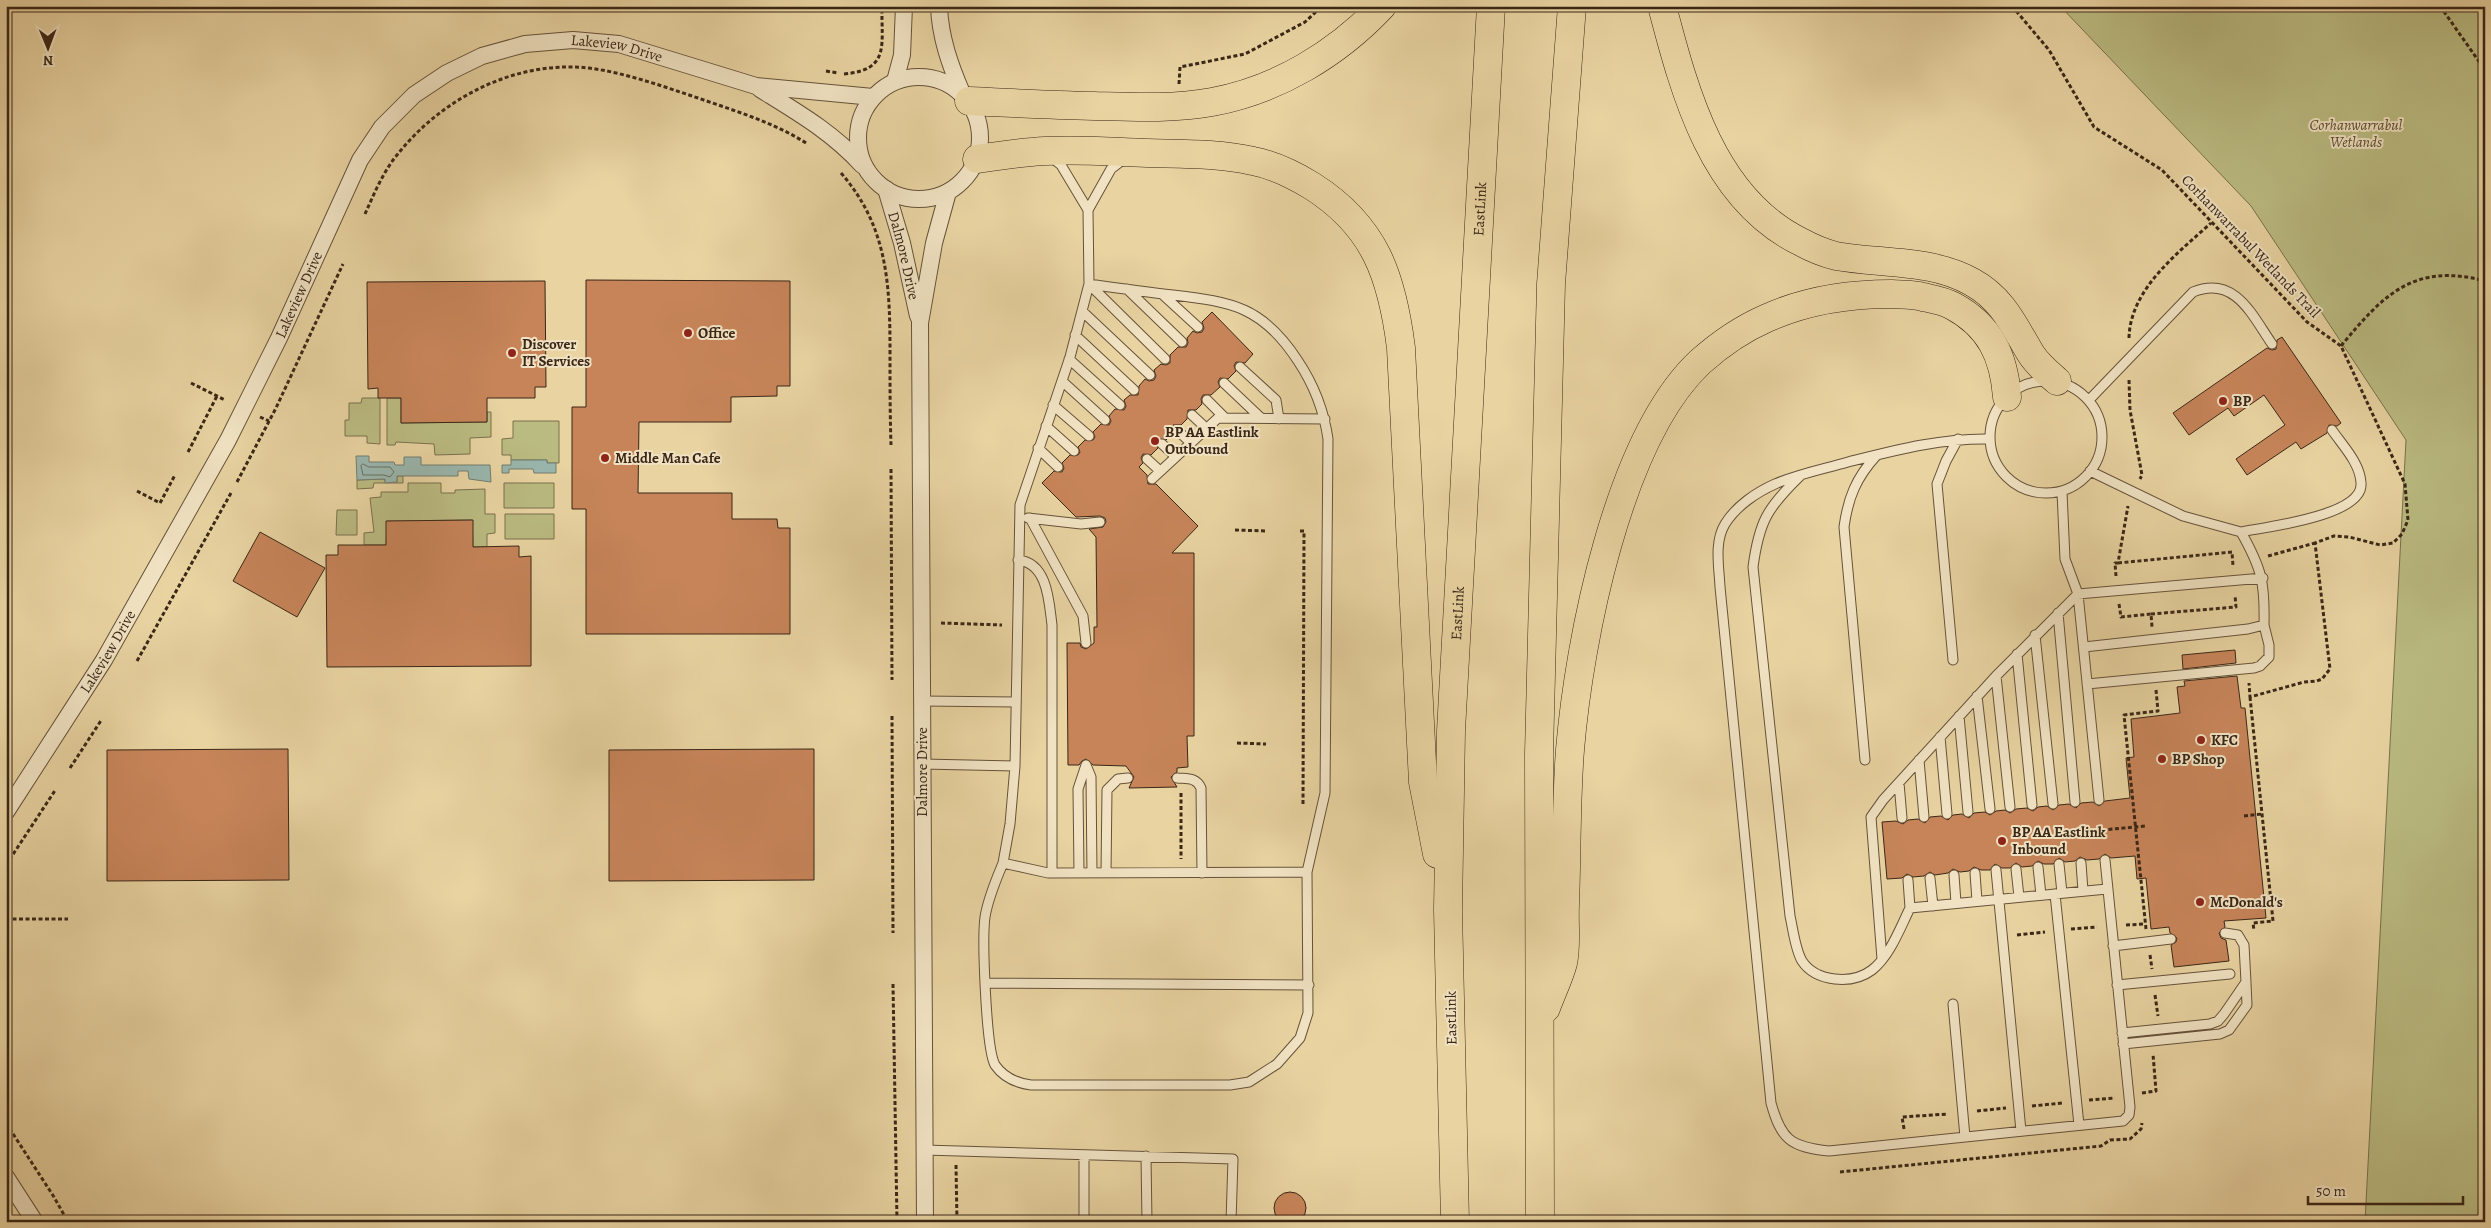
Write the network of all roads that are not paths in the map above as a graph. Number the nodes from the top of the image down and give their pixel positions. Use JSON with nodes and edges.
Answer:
{"nodes":[{"id":1,"x":904,"y":6,"type":"edge"},
{"id":2,"x":939,"y":6,"type":"edge"},
{"id":3,"x":1382,"y":6,"type":"edge"},
{"id":4,"x":1491,"y":6,"type":"edge"},
{"id":5,"x":1572,"y":6,"type":"edge"},
{"id":6,"x":1662,"y":6,"type":"edge"},
{"id":7,"x":895,"y":81,"type":"junction"},
{"id":8,"x":756,"y":86,"type":"junction"},
{"id":9,"x":873,"y":97,"type":"junction"},
{"id":10,"x":965,"y":97,"type":"junction"},
{"id":11,"x":1044,"y":151,"type":"junction"},
{"id":12,"x":1132,"y":153,"type":"junction"},
{"id":13,"x":977,"y":159,"type":"junction"},
{"id":14,"x":869,"y":173,"type":"junction"},
{"id":15,"x":886,"y":190,"type":"junction"},
{"id":16,"x":948,"y":192,"type":"junction"},
{"id":17,"x":1088,"y":210,"type":"junction"},
{"id":18,"x":1089,"y":284,"type":"junction"},
{"id":19,"x":1127,"y":289,"type":"junction"},
{"id":20,"x":1162,"y":293,"type":"junction"},
{"id":21,"x":1082,"y":311,"type":"junction"},
{"id":22,"x":920,"y":323,"type":"junction"},
{"id":23,"x":1198,"y":327,"type":"dead end"},
{"id":24,"x":1075,"y":335,"type":"junction"},
{"id":25,"x":1182,"y":342,"type":"dead end"},
{"id":26,"x":2272,"y":344,"type":"dead end"},
{"id":27,"x":1165,"y":359,"type":"dead end"},
{"id":28,"x":1069,"y":360,"type":"junction"},
{"id":29,"x":1240,"y":368,"type":"dead end"},
{"id":30,"x":1150,"y":375,"type":"dead end"},
{"id":31,"x":1062,"y":381,"type":"junction"},
{"id":32,"x":2057,"y":381,"type":"junction"},
{"id":33,"x":1224,"y":383,"type":"dead end"},
{"id":34,"x":1134,"y":390,"type":"dead end"},
{"id":35,"x":2007,"y":397,"type":"junction"},
{"id":36,"x":2090,"y":399,"type":"junction"},
{"id":37,"x":1207,"y":400,"type":"dead end"},
{"id":38,"x":1054,"y":405,"type":"junction"},
{"id":39,"x":1120,"y":405,"type":"dead end"},
{"id":40,"x":1192,"y":415,"type":"dead end"},
{"id":41,"x":1224,"y":418,"type":"junction"},
{"id":42,"x":1261,"y":418,"type":"junction"},
{"id":43,"x":1279,"y":419,"type":"junction"},
{"id":44,"x":1325,"y":419,"type":"junction"},
{"id":45,"x":1105,"y":420,"type":"dead end"},
{"id":46,"x":1046,"y":426,"type":"junction"},
{"id":47,"x":1206,"y":428,"type":"junction"},
{"id":48,"x":1177,"y":430,"type":"dead end"},
{"id":49,"x":2332,"y":430,"type":"dead end"},
{"id":50,"x":1089,"y":436,"type":"dead end"},
{"id":51,"x":1958,"y":439,"type":"junction"},
{"id":52,"x":1990,"y":440,"type":"junction"},
{"id":53,"x":1191,"y":443,"type":"junction"},
{"id":54,"x":1162,"y":444,"type":"dead end"},
{"id":55,"x":1038,"y":448,"type":"junction"},
{"id":56,"x":1074,"y":451,"type":"dead end"},
{"id":57,"x":1876,"y":456,"type":"junction"},
{"id":58,"x":1176,"y":457,"type":"junction"},
{"id":59,"x":1147,"y":459,"type":"dead end"},
{"id":60,"x":1058,"y":467,"type":"dead end"},
{"id":61,"x":1160,"y":471,"type":"junction"},
{"id":62,"x":2090,"y":471,"type":"junction"},
{"id":63,"x":1802,"y":474,"type":"junction"},
{"id":64,"x":1152,"y":480,"type":"dead end"},
{"id":65,"x":2062,"y":492,"type":"junction"},
{"id":66,"x":1019,"y":516,"type":"junction"},
{"id":67,"x":1030,"y":518,"type":"junction"},
{"id":68,"x":1100,"y":522,"type":"dead end"},
{"id":69,"x":2241,"y":532,"type":"junction"},
{"id":70,"x":1018,"y":560,"type":"junction"},
{"id":71,"x":2263,"y":578,"type":"junction"},
{"id":72,"x":2078,"y":594,"type":"junction"},
{"id":73,"x":2058,"y":613,"type":"junction"},
{"id":74,"x":2264,"y":625,"type":"junction"},
{"id":75,"x":2035,"y":635,"type":"junction"},
{"id":76,"x":1086,"y":643,"type":"dead end"},
{"id":77,"x":2084,"y":647,"type":"junction"},
{"id":78,"x":2016,"y":654,"type":"junction"},
{"id":79,"x":1953,"y":660,"type":"dead end"},
{"id":80,"x":1996,"y":676,"type":"junction"},
{"id":81,"x":2087,"y":684,"type":"junction"},
{"id":82,"x":1977,"y":696,"type":"junction"},
{"id":83,"x":922,"y":701,"type":"junction"},
{"id":84,"x":1016,"y":702,"type":"junction"},
{"id":85,"x":1959,"y":716,"type":"junction"},
{"id":86,"x":1940,"y":737,"type":"junction"},
{"id":87,"x":1865,"y":760,"type":"dead end"},
{"id":88,"x":1919,"y":760,"type":"junction"},
{"id":89,"x":922,"y":764,"type":"junction"},
{"id":90,"x":1015,"y":766,"type":"junction"},
{"id":91,"x":1128,"y":778,"type":"dead end"},
{"id":92,"x":1179,"y":781,"type":"road end"},
{"id":93,"x":1899,"y":783,"type":"junction"},
{"id":94,"x":2099,"y":800,"type":"dead end"},
{"id":95,"x":2075,"y":802,"type":"dead end"},
{"id":96,"x":2053,"y":804,"type":"dead end"},
{"id":97,"x":2032,"y":805,"type":"dead end"},
{"id":98,"x":2010,"y":808,"type":"dead end"},
{"id":99,"x":1990,"y":809,"type":"dead end"},
{"id":100,"x":6,"y":812,"type":"edge"},
{"id":101,"x":1968,"y":812,"type":"dead end"},
{"id":102,"x":1947,"y":814,"type":"dead end"},
{"id":103,"x":1924,"y":816,"type":"dead end"},
{"id":104,"x":1902,"y":818,"type":"dead end"},
{"id":105,"x":2105,"y":860,"type":"dead end"},
{"id":106,"x":1003,"y":863,"type":"junction"},
{"id":107,"x":2081,"y":863,"type":"dead end"},
{"id":108,"x":2059,"y":864,"type":"dead end"},
{"id":109,"x":2038,"y":867,"type":"dead end"},
{"id":110,"x":2016,"y":869,"type":"dead end"},
{"id":111,"x":1996,"y":870,"type":"dead end"},
{"id":112,"x":1307,"y":872,"type":"junction"},
{"id":113,"x":1052,"y":873,"type":"junction"},
{"id":114,"x":1079,"y":873,"type":"junction"},
{"id":115,"x":1092,"y":873,"type":"junction"},
{"id":116,"x":1106,"y":873,"type":"junction"},
{"id":117,"x":1202,"y":873,"type":"junction"},
{"id":118,"x":1975,"y":873,"type":"dead end"},
{"id":119,"x":1954,"y":875,"type":"dead end"},
{"id":120,"x":1930,"y":878,"type":"dead end"},
{"id":121,"x":1908,"y":880,"type":"dead end"},
{"id":122,"x":2107,"y":889,"type":"junction"},
{"id":123,"x":2084,"y":891,"type":"junction"},
{"id":124,"x":2059,"y":893,"type":"junction"},
{"id":125,"x":2041,"y":895,"type":"junction"},
{"id":126,"x":2019,"y":897,"type":"junction"},
{"id":127,"x":1999,"y":899,"type":"junction"},
{"id":128,"x":1977,"y":901,"type":"junction"},
{"id":129,"x":1956,"y":903,"type":"junction"},
{"id":130,"x":1933,"y":906,"type":"junction"},
{"id":131,"x":1910,"y":908,"type":"junction"},
{"id":132,"x":1448,"y":910,"type":"junction"},
{"id":133,"x":2226,"y":933,"type":"dead end"},
{"id":134,"x":2171,"y":939,"type":"dead end"},
{"id":135,"x":2114,"y":946,"type":"junction"},
{"id":136,"x":1882,"y":959,"type":"junction"},
{"id":137,"x":2230,"y":974,"type":"dead end"},
{"id":138,"x":2246,"y":982,"type":"junction"},
{"id":139,"x":986,"y":984,"type":"junction"},
{"id":140,"x":1309,"y":985,"type":"junction"},
{"id":141,"x":2117,"y":985,"type":"junction"},
{"id":142,"x":1952,"y":1004,"type":"dead end"},
{"id":143,"x":1538,"y":1028,"type":"junction"},
{"id":144,"x":2122,"y":1033,"type":"junction"},
{"id":145,"x":2123,"y":1044,"type":"junction"},
{"id":146,"x":2079,"y":1125,"type":"junction"},
{"id":147,"x":2021,"y":1131,"type":"junction"},
{"id":148,"x":1965,"y":1137,"type":"junction"},
{"id":149,"x":924,"y":1150,"type":"junction"},
{"id":150,"x":1084,"y":1155,"type":"junction"},
{"id":151,"x":1146,"y":1156,"type":"junction"},
{"id":152,"x":6,"y":1177,"type":"edge"},
{"id":153,"x":34,"y":1222,"type":"edge"},
{"id":154,"x":925,"y":1222,"type":"edge"},
{"id":155,"x":1084,"y":1222,"type":"edge"},
{"id":156,"x":1146,"y":1222,"type":"edge"},
{"id":157,"x":1231,"y":1222,"type":"edge"},
{"id":158,"x":1455,"y":1222,"type":"edge"},
{"id":159,"x":1540,"y":1222,"type":"edge"}],
"edges":[{"from":1,"to":7,"type":"street"},
{"from":2,"to":10,"type":"street"},
{"from":3,"to":10,"type":"highway"},
{"from":4,"to":132,"type":"highway","name":"EastLink"},
{"from":5,"to":143,"type":"highway"},
{"from":6,"to":32,"type":"highway"},
{"from":7,"to":9,"type":"street"},
{"from":7,"to":10,"type":"street"},
{"from":8,"to":9,"type":"street","name":"Lakeview Drive"},
{"from":8,"to":14,"type":"street","name":"Lakeview Drive"},
{"from":8,"to":100,"type":"street","name":"Lakeview Drive"},
{"from":9,"to":14,"type":"street"},
{"from":10,"to":13,"type":"street"},
{"from":11,"to":12,"type":"highway"},
{"from":11,"to":13,"type":"highway"},
{"from":11,"to":17,"type":"lane"},
{"from":12,"to":17,"type":"lane"},
{"from":12,"to":132,"type":"highway"},
{"from":13,"to":16,"type":"street"},
{"from":14,"to":15,"type":"street"},
{"from":15,"to":16,"type":"street"},
{"from":15,"to":22,"type":"street","name":"Dalmore Drive"},
{"from":16,"to":22,"type":"street","name":"Dalmore Drive"},
{"from":17,"to":18,"type":"lane"},
{"from":18,"to":19,"type":"lane"},
{"from":18,"to":21,"type":"lane"},
{"from":18,"to":27,"type":"lane"},
{"from":19,"to":20,"type":"lane"},
{"from":19,"to":25,"type":"lane"},
{"from":20,"to":23,"type":"lane"},
{"from":20,"to":44,"type":"lane"},
{"from":21,"to":24,"type":"lane"},
{"from":21,"to":30,"type":"lane"},
{"from":22,"to":83,"type":"street","name":"Dalmore Drive"},
{"from":24,"to":28,"type":"lane"},
{"from":24,"to":34,"type":"lane"},
{"from":26,"to":36,"type":"lane"},
{"from":28,"to":31,"type":"lane"},
{"from":28,"to":39,"type":"lane"},
{"from":29,"to":43,"type":"lane"},
{"from":31,"to":38,"type":"lane"},
{"from":31,"to":45,"type":"lane"},
{"from":32,"to":35,"type":"lane"},
{"from":32,"to":36,"type":"lane"},
{"from":33,"to":42,"type":"lane"},
{"from":35,"to":52,"type":"lane"},
{"from":35,"to":143,"type":"highway"},
{"from":36,"to":62,"type":"lane"},
{"from":37,"to":41,"type":"lane"},
{"from":38,"to":46,"type":"lane"},
{"from":38,"to":50,"type":"lane"},
{"from":40,"to":47,"type":"lane"},
{"from":41,"to":42,"type":"lane"},
{"from":41,"to":47,"type":"lane"},
{"from":42,"to":43,"type":"lane"},
{"from":43,"to":44,"type":"lane"},
{"from":44,"to":112,"type":"lane"},
{"from":46,"to":55,"type":"lane"},
{"from":46,"to":56,"type":"lane"},
{"from":47,"to":53,"type":"lane"},
{"from":48,"to":53,"type":"lane"},
{"from":49,"to":69,"type":"lane"},
{"from":51,"to":52,"type":"lane"},
{"from":51,"to":57,"type":"lane"},
{"from":51,"to":79,"type":"lane"},
{"from":52,"to":65,"type":"lane"},
{"from":53,"to":58,"type":"lane"},
{"from":54,"to":58,"type":"lane"},
{"from":55,"to":60,"type":"lane"},
{"from":55,"to":66,"type":"lane"},
{"from":57,"to":63,"type":"lane"},
{"from":57,"to":87,"type":"lane"},
{"from":58,"to":61,"type":"lane"},
{"from":59,"to":61,"type":"lane"},
{"from":61,"to":64,"type":"lane"},
{"from":62,"to":65,"type":"lane"},
{"from":62,"to":69,"type":"lane"},
{"from":63,"to":136,"type":"lane"},
{"from":63,"to":148,"type":"lane"},
{"from":65,"to":72,"type":"lane"},
{"from":66,"to":67,"type":"lane"},
{"from":66,"to":70,"type":"lane"},
{"from":67,"to":68,"type":"lane"},
{"from":67,"to":76,"type":"lane"},
{"from":69,"to":71,"type":"lane"},
{"from":70,"to":84,"type":"lane"},
{"from":70,"to":113,"type":"lane"},
{"from":71,"to":72,"type":"lane"},
{"from":71,"to":74,"type":"lane"},
{"from":72,"to":73,"type":"lane"},
{"from":72,"to":77,"type":"lane"},
{"from":73,"to":75,"type":"lane"},
{"from":73,"to":95,"type":"lane"},
{"from":74,"to":77,"type":"lane"},
{"from":74,"to":81,"type":"lane"},
{"from":75,"to":78,"type":"lane"},
{"from":75,"to":96,"type":"lane"},
{"from":77,"to":81,"type":"lane"},
{"from":78,"to":80,"type":"lane"},
{"from":78,"to":97,"type":"lane"},
{"from":80,"to":82,"type":"lane"},
{"from":80,"to":98,"type":"lane"},
{"from":81,"to":94,"type":"lane"},
{"from":82,"to":85,"type":"lane"},
{"from":82,"to":99,"type":"lane"},
{"from":83,"to":84,"type":"lane"},
{"from":83,"to":89,"type":"street","name":"Dalmore Drive"},
{"from":84,"to":90,"type":"lane"},
{"from":85,"to":86,"type":"lane"},
{"from":85,"to":101,"type":"lane"},
{"from":86,"to":88,"type":"lane"},
{"from":86,"to":102,"type":"lane"},
{"from":88,"to":93,"type":"lane"},
{"from":88,"to":103,"type":"lane"},
{"from":89,"to":90,"type":"lane"},
{"from":89,"to":149,"type":"street","name":"Dalmore Drive"},
{"from":90,"to":106,"type":"lane"},
{"from":91,"to":116,"type":"lane"},
{"from":92,"to":117,"type":"lane"},
{"from":93,"to":104,"type":"lane"},
{"from":93,"to":136,"type":"lane"},
{"from":105,"to":122,"type":"lane"},
{"from":106,"to":113,"type":"lane"},
{"from":106,"to":139,"type":"lane"},
{"from":107,"to":123,"type":"lane"},
{"from":108,"to":124,"type":"lane"},
{"from":109,"to":125,"type":"lane"},
{"from":110,"to":126,"type":"lane"},
{"from":111,"to":127,"type":"lane"},
{"from":112,"to":117,"type":"lane"},
{"from":112,"to":140,"type":"lane"},
{"from":113,"to":114,"type":"lane"},
{"from":114,"to":115,"type":"lane"},
{"from":114,"to":115,"type":"lane"},
{"from":115,"to":116,"type":"lane"},
{"from":116,"to":117,"type":"lane"},
{"from":118,"to":128,"type":"lane"},
{"from":119,"to":129,"type":"lane"},
{"from":120,"to":130,"type":"lane"},
{"from":121,"to":131,"type":"lane"},
{"from":122,"to":123,"type":"lane"},
{"from":122,"to":135,"type":"lane"},
{"from":123,"to":124,"type":"lane"},
{"from":124,"to":125,"type":"lane"},
{"from":124,"to":146,"type":"lane"},
{"from":125,"to":126,"type":"lane"},
{"from":126,"to":127,"type":"lane"},
{"from":127,"to":128,"type":"lane"},
{"from":127,"to":147,"type":"lane"},
{"from":128,"to":129,"type":"lane"},
{"from":129,"to":130,"type":"lane"},
{"from":130,"to":131,"type":"lane"},
{"from":131,"to":136,"type":"lane"},
{"from":132,"to":158,"type":"highway","name":"EastLink"},
{"from":133,"to":138,"type":"lane"},
{"from":134,"to":135,"type":"lane"},
{"from":135,"to":141,"type":"lane"},
{"from":137,"to":141,"type":"lane"},
{"from":138,"to":144,"type":"lane"},
{"from":138,"to":145,"type":"lane"},
{"from":139,"to":140,"type":"lane"},
{"from":139,"to":140,"type":"lane"},
{"from":141,"to":144,"type":"lane"},
{"from":142,"to":148,"type":"lane"},
{"from":143,"to":159,"type":"highway"},
{"from":144,"to":145,"type":"lane"},
{"from":145,"to":146,"type":"lane"},
{"from":146,"to":147,"type":"lane"},
{"from":147,"to":148,"type":"lane"},
{"from":149,"to":150,"type":"lane"},
{"from":149,"to":154,"type":"street","name":"Dalmore Drive"},
{"from":150,"to":151,"type":"lane"},
{"from":150,"to":155,"type":"lane"},
{"from":151,"to":156,"type":"lane"},
{"from":151,"to":157,"type":"lane"},
{"from":152,"to":153,"type":"street"}]}
